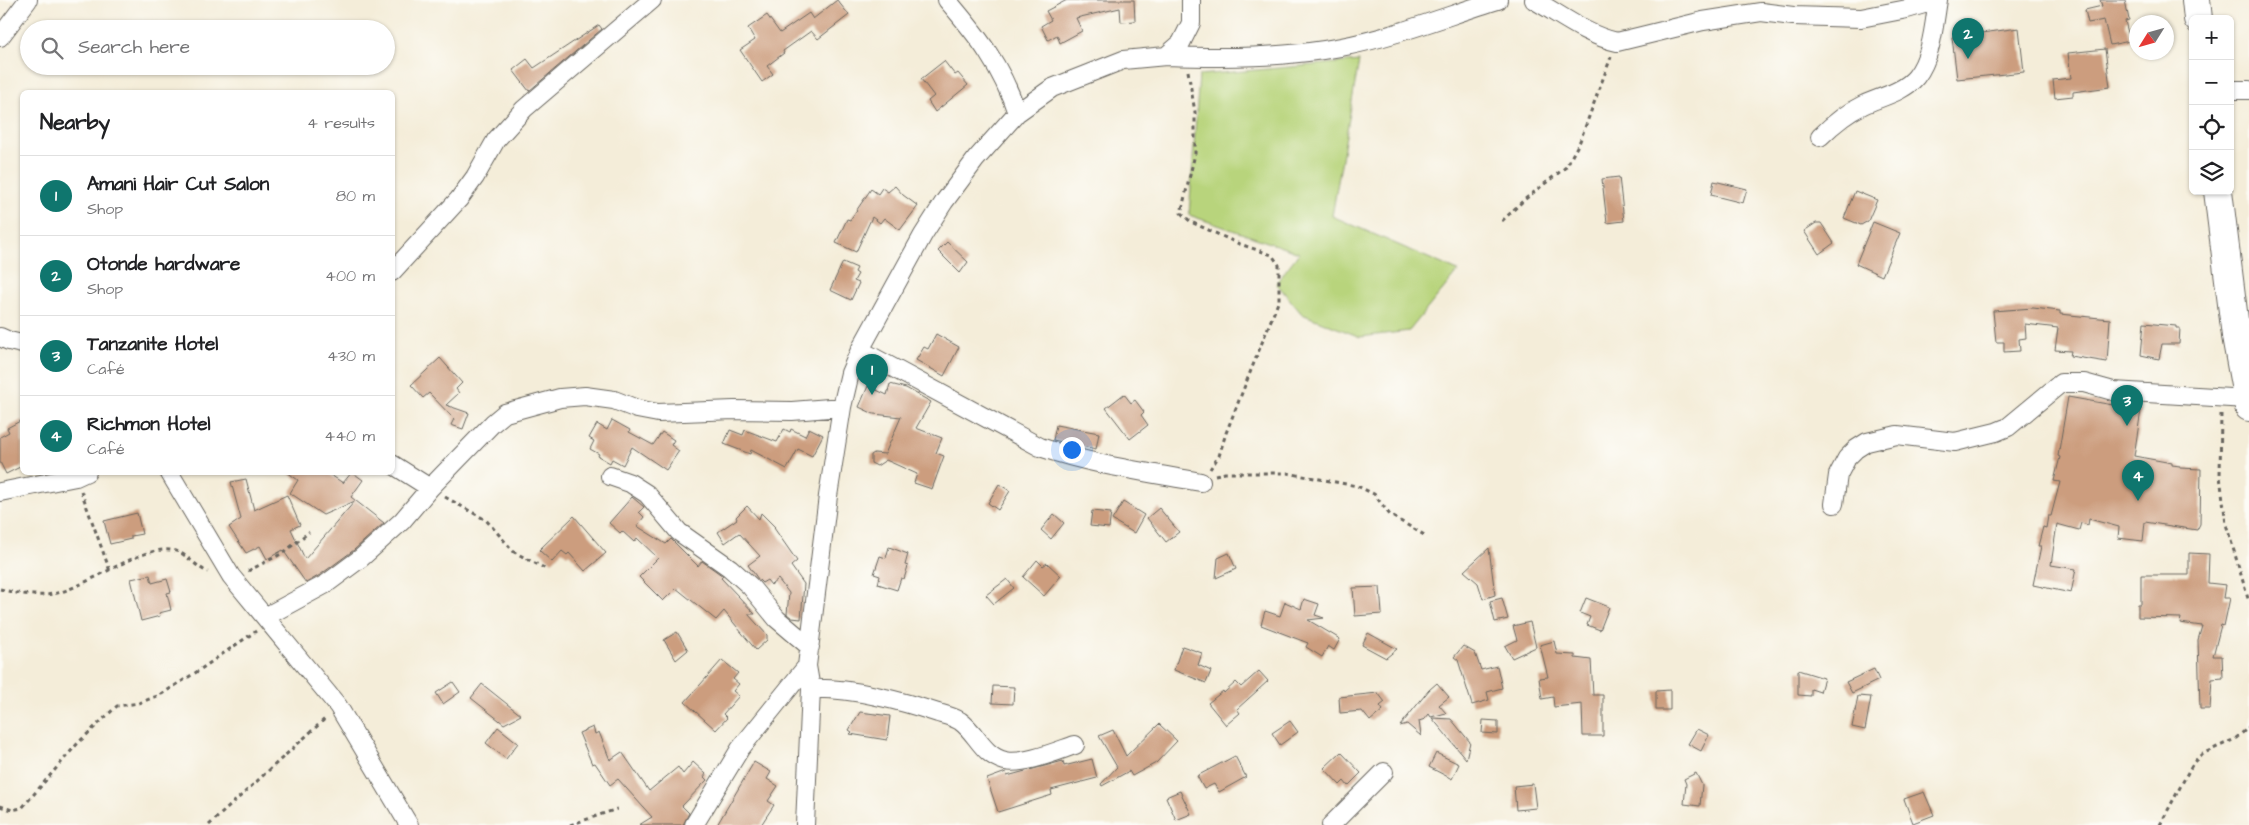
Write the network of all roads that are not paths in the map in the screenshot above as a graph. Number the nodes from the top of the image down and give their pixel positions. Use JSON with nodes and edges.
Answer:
{"nodes":[{"id":1,"x":28,"y":0,"type":"edge"},
{"id":2,"x":652,"y":0,"type":"edge"},
{"id":3,"x":947,"y":0,"type":"edge"},
{"id":4,"x":1191,"y":0,"type":"edge"},
{"id":5,"x":1498,"y":0,"type":"edge"},
{"id":6,"x":1534,"y":0,"type":"edge"},
{"id":7,"x":1938,"y":0,"type":"edge"},
{"id":8,"x":2196,"y":0,"type":"edge"},
{"id":9,"x":2198,"y":15,"type":"edge"},
{"id":10,"x":0,"y":38,"type":"edge"},
{"id":11,"x":1166,"y":56,"type":"junction"},
{"id":12,"x":2234,"y":90,"type":"edge"},
{"id":13,"x":2249,"y":90,"type":"edge"},
{"id":14,"x":1017,"y":113,"type":"junction"},
{"id":15,"x":1820,"y":136,"type":"dead end"},
{"id":16,"x":2218,"y":195,"type":"edge"},
{"id":17,"x":395,"y":269,"type":"edge"},
{"id":18,"x":0,"y":337,"type":"edge"},
{"id":19,"x":20,"y":344,"type":"edge"},
{"id":20,"x":860,"y":350,"type":"junction"},
{"id":21,"x":2248,"y":403,"type":"edge"},
{"id":22,"x":842,"y":407,"type":"junction"},
{"id":23,"x":395,"y":466,"type":"edge"},
{"id":24,"x":82,"y":475,"type":"edge"},
{"id":25,"x":171,"y":475,"type":"edge"},
{"id":26,"x":610,"y":476,"type":"dead end"},
{"id":27,"x":1201,"y":482,"type":"road end"},
{"id":28,"x":429,"y":489,"type":"junction"},
{"id":29,"x":0,"y":492,"type":"edge"},
{"id":30,"x":1834,"y":504,"type":"dead end"},
{"id":31,"x":267,"y":620,"type":"junction"},
{"id":32,"x":810,"y":647,"type":"junction"},
{"id":33,"x":807,"y":666,"type":"junction"},
{"id":34,"x":811,"y":689,"type":"junction"},
{"id":35,"x":1075,"y":745,"type":"dead end"},
{"id":36,"x":1384,"y":772,"type":"dead end"},
{"id":37,"x":410,"y":825,"type":"edge"},
{"id":38,"x":694,"y":825,"type":"edge"},
{"id":39,"x":805,"y":825,"type":"edge"},
{"id":40,"x":1331,"y":825,"type":"edge"}],
"edges":[{"from":1,"to":10,"type":"street"},
{"from":2,"to":17,"type":"street"},
{"from":3,"to":14,"type":"street"},
{"from":4,"to":11,"type":"street"},
{"from":5,"to":11,"type":"street"},
{"from":6,"to":7,"type":"street"},
{"from":7,"to":15,"type":"street"},
{"from":8,"to":9,"type":"highway"},
{"from":11,"to":14,"type":"street"},
{"from":12,"to":13,"type":"street"},
{"from":14,"to":20,"type":"street"},
{"from":16,"to":21,"type":"highway"},
{"from":18,"to":19,"type":"street"},
{"from":20,"to":22,"type":"street"},
{"from":20,"to":27,"type":"street"},
{"from":21,"to":30,"type":"street"},
{"from":22,"to":28,"type":"street"},
{"from":22,"to":32,"type":"street"},
{"from":23,"to":28,"type":"street"},
{"from":24,"to":29,"type":"street"},
{"from":25,"to":31,"type":"street"},
{"from":26,"to":32,"type":"street"},
{"from":28,"to":31,"type":"street"},
{"from":31,"to":37,"type":"street"},
{"from":32,"to":33,"type":"street"},
{"from":33,"to":34,"type":"street"},
{"from":33,"to":38,"type":"street"},
{"from":34,"to":35,"type":"street"},
{"from":34,"to":39,"type":"street"},
{"from":36,"to":40,"type":"street"}]}
